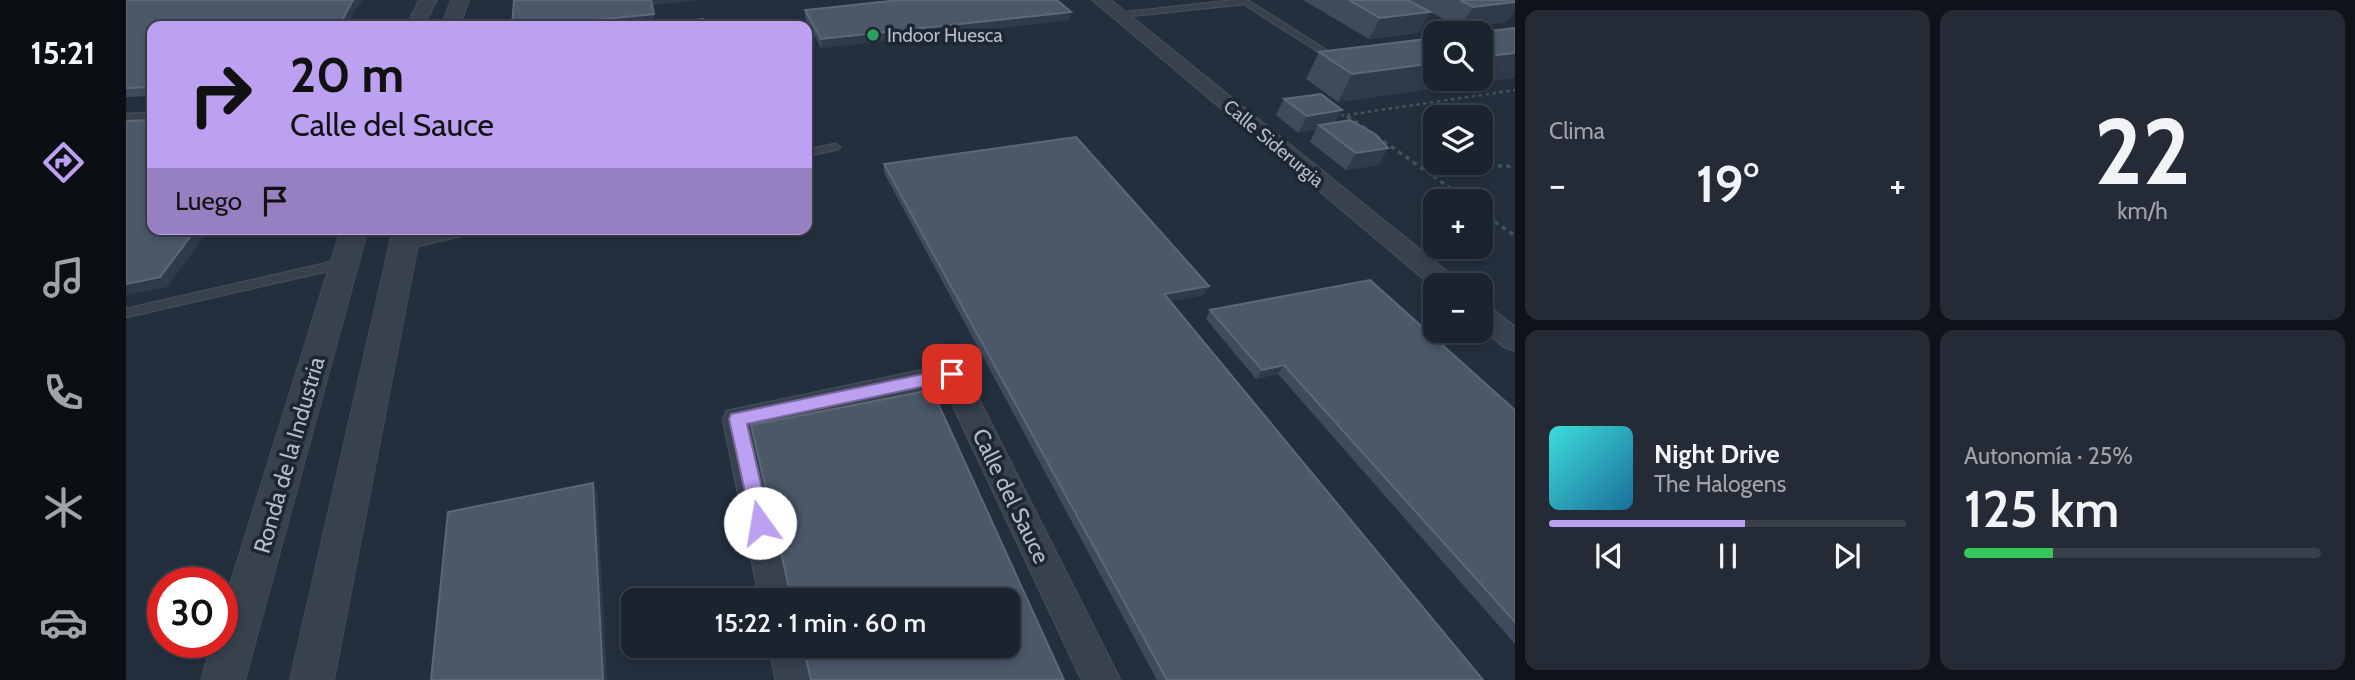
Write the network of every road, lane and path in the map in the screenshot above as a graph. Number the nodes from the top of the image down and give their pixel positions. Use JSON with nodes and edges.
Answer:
{"nodes":[{"id":1,"x":428,"y":0,"type":"edge"},
{"id":2,"x":460,"y":0,"type":"edge"},
{"id":3,"x":1101,"y":0,"type":"edge"},
{"id":4,"x":1244,"y":1,"type":"edge"},
{"id":5,"x":1119,"y":15,"type":"junction"},
{"id":6,"x":418,"y":21,"type":"edge"},
{"id":7,"x":453,"y":21,"type":"edge"},
{"id":8,"x":1346,"y":65,"type":"edge"},
{"id":9,"x":1515,"y":90,"type":"edge"},
{"id":10,"x":1346,"y":115,"type":"junction"},
{"id":11,"x":147,"y":116,"type":"edge"},
{"id":12,"x":126,"y":117,"type":"edge"},
{"id":13,"x":1323,"y":118,"type":"edge"},
{"id":14,"x":835,"y":147,"type":"dead end"},
{"id":15,"x":1392,"y":147,"type":"junction"},
{"id":16,"x":1378,"y":149,"type":"edge"},
{"id":17,"x":812,"y":152,"type":"edge"},
{"id":18,"x":1515,"y":170,"type":"edge"},
{"id":19,"x":1433,"y":176,"type":"junction"},
{"id":20,"x":1451,"y":189,"type":"edge"},
{"id":21,"x":1493,"y":220,"type":"edge"},
{"id":22,"x":429,"y":235,"type":"edge"},
{"id":23,"x":1515,"y":236,"type":"edge"},
{"id":24,"x":405,"y":238,"type":"edge"},
{"id":25,"x":350,"y":246,"type":"edge"},
{"id":26,"x":1432,"y":273,"type":"edge"},
{"id":27,"x":126,"y":313,"type":"edge"},
{"id":28,"x":1493,"y":323,"type":"edge"},
{"id":29,"x":1515,"y":341,"type":"edge"},
{"id":30,"x":774,"y":588,"type":"edge"},
{"id":31,"x":790,"y":658,"type":"edge"},
{"id":32,"x":223,"y":680,"type":"edge"},
{"id":33,"x":312,"y":680,"type":"edge"},
{"id":34,"x":795,"y":680,"type":"edge"},
{"id":35,"x":1101,"y":680,"type":"edge"}],
"edges":[{"from":1,"to":6,"type":"street"},
{"from":2,"to":7,"type":"street"},
{"from":3,"to":5,"type":"street","name":"Calle Siderurgia"},
{"from":4,"to":5,"type":"lane"},
{"from":4,"to":8,"type":"lane"},
{"from":5,"to":26,"type":"street","name":"Calle Siderurgia"},
{"from":9,"to":10,"type":"path"},
{"from":10,"to":13,"type":"path"},
{"from":10,"to":15,"type":"path"},
{"from":11,"to":12,"type":"lane"},
{"from":14,"to":17,"type":"lane"},
{"from":15,"to":16,"type":"path"},
{"from":15,"to":19,"type":"path"},
{"from":18,"to":19,"type":"path"},
{"from":19,"to":20,"type":"path"},
{"from":21,"to":23,"type":"path"},
{"from":22,"to":24,"type":"lane"},
{"from":24,"to":33,"type":"street"},
{"from":25,"to":27,"type":"lane"},
{"from":25,"to":32,"type":"street","name":"Ronda de la Industria"},
{"from":28,"to":29,"type":"street"},
{"from":30,"to":35,"type":"street","name":"Calle del Sauce"},
{"from":31,"to":34,"type":"street"}]}
